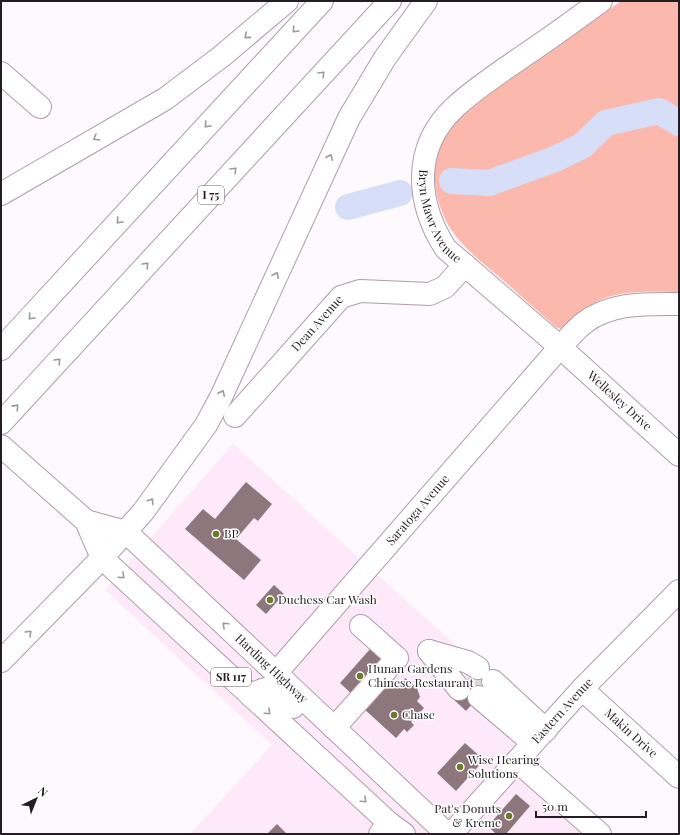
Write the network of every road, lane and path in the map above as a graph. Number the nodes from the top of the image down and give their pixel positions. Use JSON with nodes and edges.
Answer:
{"nodes":[{"id":1,"x":287,"y":1,"type":"edge"},
{"id":2,"x":322,"y":1,"type":"edge"},
{"id":3,"x":390,"y":1,"type":"edge"},
{"id":4,"x":426,"y":1,"type":"edge"},
{"id":5,"x":601,"y":1,"type":"edge"},
{"id":6,"x":1,"y":73,"type":"edge"},
{"id":7,"x":40,"y":107,"type":"dead end"},
{"id":8,"x":1,"y":194,"type":"edge"},
{"id":9,"x":465,"y":265,"type":"junction"},
{"id":10,"x":679,"y":304,"type":"edge"},
{"id":11,"x":560,"y":347,"type":"junction"},
{"id":12,"x":1,"y":349,"type":"edge"},
{"id":13,"x":235,"y":416,"type":"dead end"},
{"id":14,"x":1,"y":423,"type":"edge"},
{"id":15,"x":1,"y":446,"type":"edge"},
{"id":16,"x":679,"y":455,"type":"edge"},
{"id":17,"x":86,"y":521,"type":"junction"},
{"id":18,"x":126,"y":532,"type":"junction"},
{"id":19,"x":102,"y":558,"type":"junction"},
{"id":20,"x":679,"y":591,"type":"edge"},
{"id":21,"x":361,"y":626,"type":"dead end"},
{"id":22,"x":429,"y":651,"type":"dead end"},
{"id":23,"x":1,"y":661,"type":"edge"},
{"id":24,"x":276,"y":673,"type":"junction"},
{"id":25,"x":582,"y":689,"type":"junction"},
{"id":26,"x":251,"y":696,"type":"junction"},
{"id":27,"x":334,"y":728,"type":"junction"},
{"id":28,"x":534,"y":743,"type":"junction"},
{"id":29,"x":679,"y":777,"type":"edge"},
{"id":30,"x":412,"y":802,"type":"junction"},
{"id":31,"x":391,"y":830,"type":"edge"},
{"id":32,"x":447,"y":834,"type":"edge"},
{"id":33,"x":451,"y":834,"type":"edge"},
{"id":34,"x":600,"y":834,"type":"edge"}],
"edges":[{"from":1,"to":8,"type":"main road","one_way":true},
{"from":2,"to":12,"type":"main road","one_way":true},
{"from":14,"to":3,"type":"main road","number":"I 75","one_way":true},
{"from":18,"to":4,"type":"main road","one_way":true},
{"from":5,"to":9,"type":"main road","name":"Bryn Mawr Avenue"},
{"from":6,"to":7,"type":"main road"},
{"from":9,"to":11,"type":"main road","name":"Bryn Mawr Avenue"},
{"from":9,"to":13,"type":"main road","name":"Dean Avenue"},
{"from":10,"to":11,"type":"main road","name":"Saratoga Avenue"},
{"from":11,"to":16,"type":"main road","name":"Wellesley Drive"},
{"from":11,"to":24,"type":"main road","name":"Saratoga Avenue"},
{"from":15,"to":17,"type":"main road","name":"Harding Highway","number":"SR 117"},
{"from":17,"to":18,"type":"main road","name":"Harding Highway","number":"SR 117"},
{"from":17,"to":19,"type":"main road","name":"Harding Highway","number":"SR 117"},
{"from":18,"to":19,"type":"main road"},
{"from":24,"to":18,"type":"main road","name":"Harding Highway","number":"SR 117","one_way":true},
{"from":23,"to":19,"type":"main road","one_way":true},
{"from":19,"to":26,"type":"main road","name":"Harding Highway","number":"SR 117","one_way":true},
{"from":20,"to":25,"type":"main road","name":"Eastern Avenue"},
{"from":21,"to":27,"type":"main road"},
{"from":22,"to":28,"type":"main road"},
{"from":24,"to":27,"type":"main road","name":"Harding Highway","number":"SR 117"},
{"from":25,"to":28,"type":"main road","name":"Eastern Avenue"},
{"from":25,"to":29,"type":"main road","name":"Makin Drive"},
{"from":26,"to":30,"type":"main road"},
{"from":26,"to":31,"type":"main road","name":"Harding Highway","number":"SR 117","one_way":true},
{"from":27,"to":30,"type":"main road","name":"Harding Highway","number":"SR 117"},
{"from":28,"to":33,"type":"main road","name":"Eastern Avenue"},
{"from":28,"to":34,"type":"main road"},
{"from":30,"to":32,"type":"main road","name":"Harding Highway","number":"SR 117"}]}
